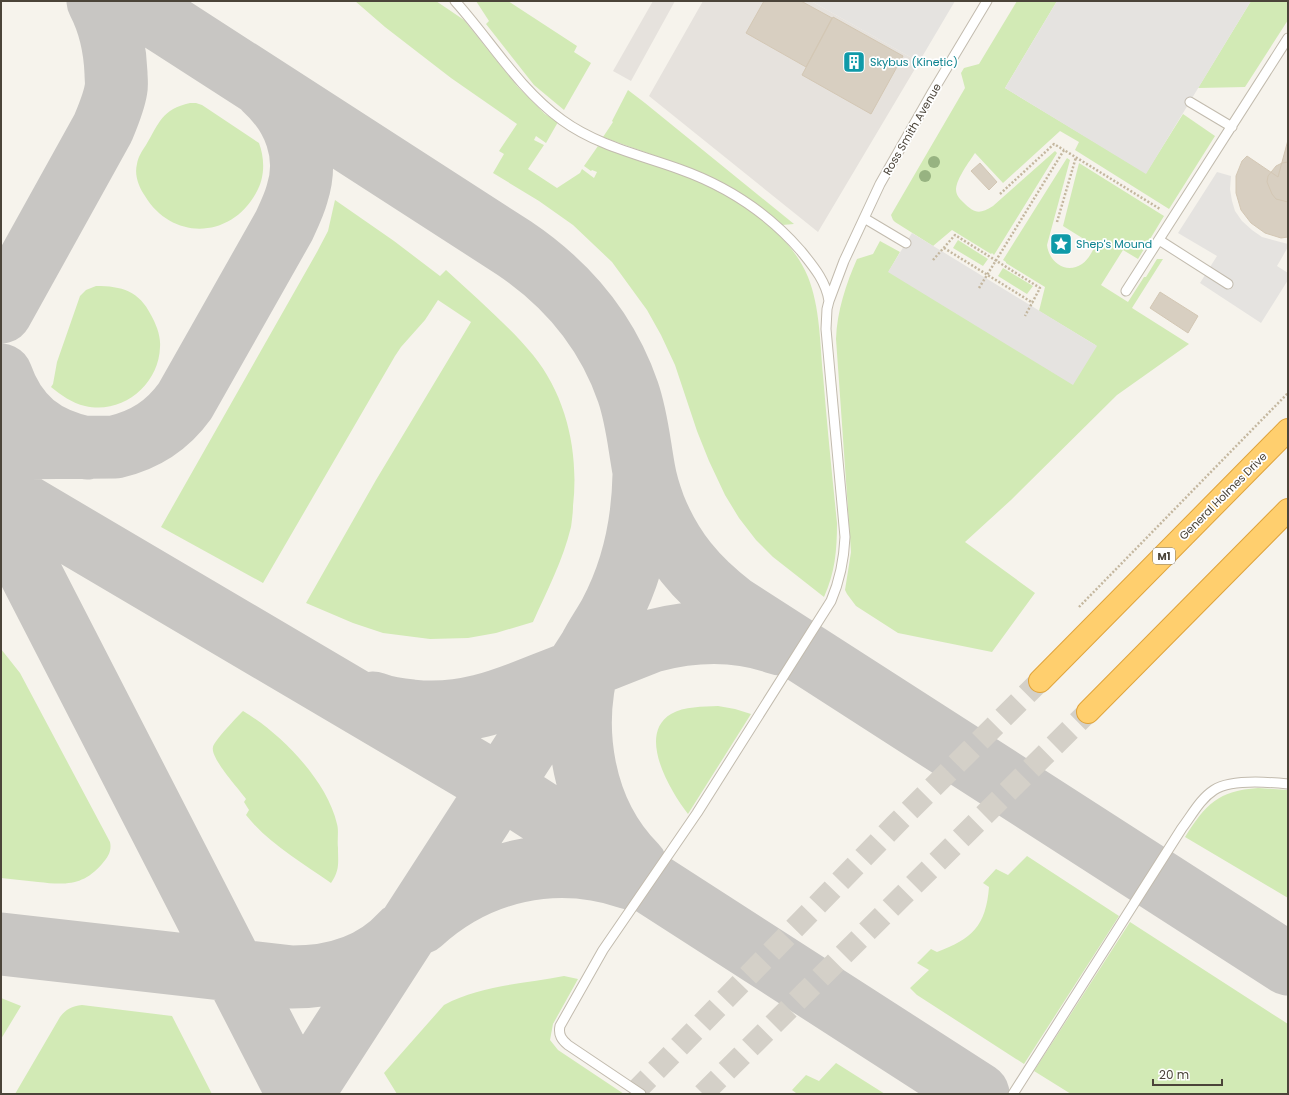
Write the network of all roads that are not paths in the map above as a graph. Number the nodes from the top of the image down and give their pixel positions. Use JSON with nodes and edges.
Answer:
{"nodes":[{"id":1,"x":455,"y":1,"type":"edge"},
{"id":2,"x":987,"y":1,"type":"edge"},
{"id":3,"x":1287,"y":43,"type":"edge"},
{"id":4,"x":1190,"y":102,"type":"dead end"},
{"id":5,"x":1232,"y":127,"type":"junction"},
{"id":6,"x":864,"y":218,"type":"junction"},
{"id":7,"x":1160,"y":240,"type":"junction"},
{"id":8,"x":906,"y":243,"type":"dead end"},
{"id":9,"x":1228,"y":284,"type":"dead end"},
{"id":10,"x":1126,"y":291,"type":"dead end"},
{"id":11,"x":829,"y":300,"type":"junction"},
{"id":12,"x":1288,"y":430,"type":"edge"},
{"id":13,"x":1288,"y":510,"type":"edge"},
{"id":14,"x":1040,"y":681,"type":"tunnel mouth"},
{"id":15,"x":1088,"y":712,"type":"tunnel mouth"},
{"id":16,"x":1288,"y":784,"type":"edge"},
{"id":17,"x":641,"y":1094,"type":"edge"},
{"id":18,"x":1013,"y":1094,"type":"edge"}],
"edges":[{"from":1,"to":11,"type":"lane"},
{"from":2,"to":6,"type":"lane","name":"Ross Smith Avenue"},
{"from":3,"to":5,"type":"lane"},
{"from":4,"to":5,"type":"lane"},
{"from":5,"to":7,"type":"lane"},
{"from":6,"to":8,"type":"lane"},
{"from":6,"to":11,"type":"lane","name":"Ross Smith Avenue"},
{"from":7,"to":9,"type":"lane"},
{"from":7,"to":10,"type":"lane"},
{"from":11,"to":17,"type":"lane"},
{"from":12,"to":14,"type":"highway","name":"General Holmes Drive","number":"M1"},
{"from":13,"to":15,"type":"highway"},
{"from":16,"to":18,"type":"lane"}]}
